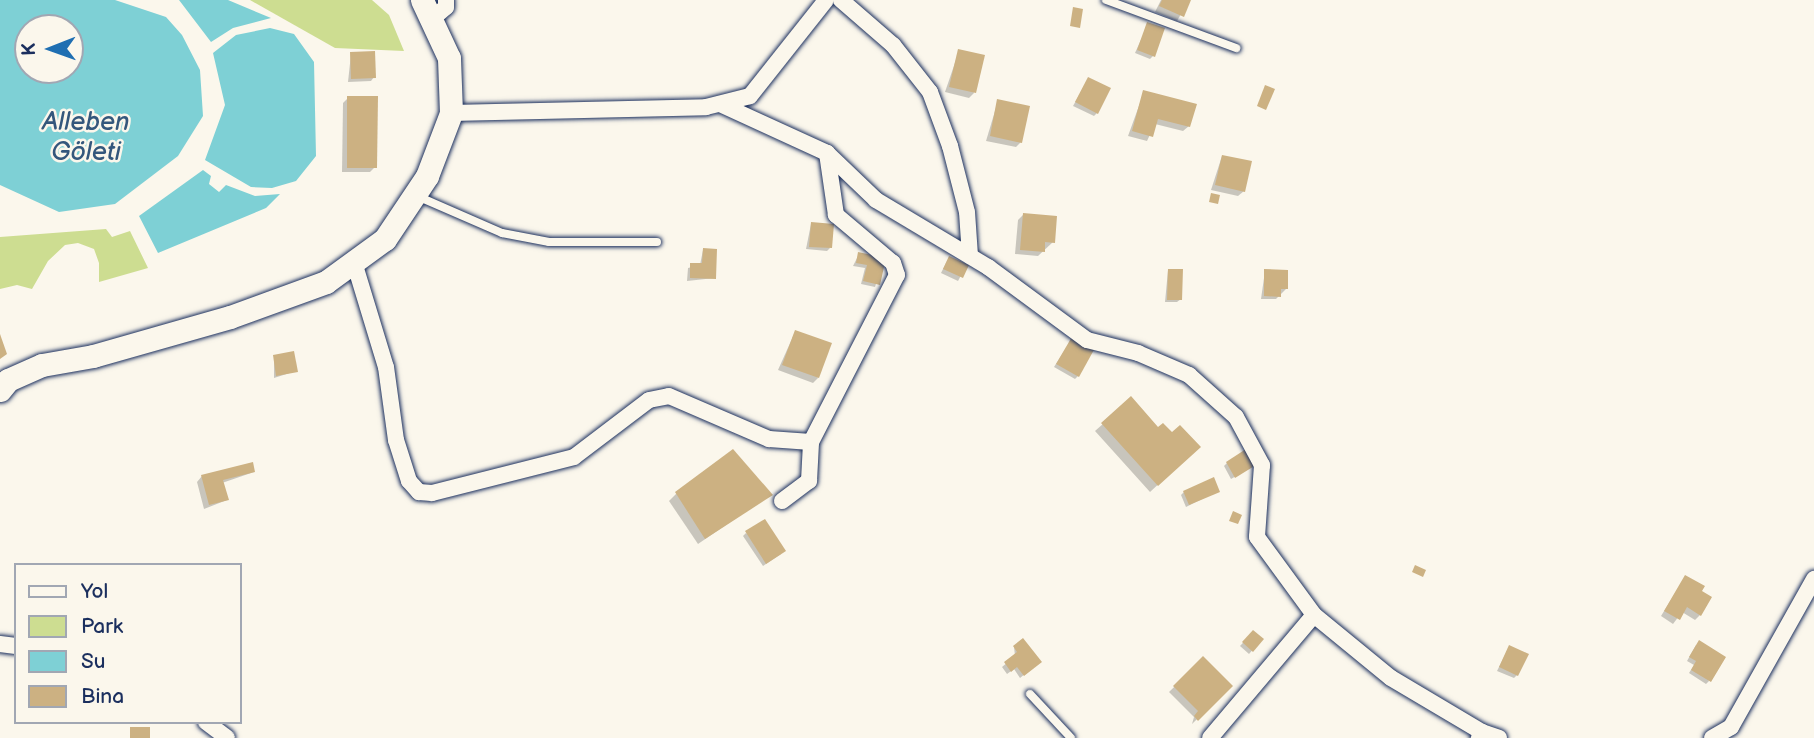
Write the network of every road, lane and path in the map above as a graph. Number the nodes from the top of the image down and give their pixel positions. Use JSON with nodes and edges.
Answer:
{"nodes":[{"id":1,"x":446,"y":0,"type":"edge"},
{"id":2,"x":826,"y":0,"type":"edge"},
{"id":3,"x":841,"y":0,"type":"edge"},
{"id":4,"x":1106,"y":0,"type":"edge"},
{"id":5,"x":427,"y":10,"type":"edge"},
{"id":6,"x":1236,"y":48,"type":"dead end"},
{"id":7,"x":720,"y":104,"type":"junction"},
{"id":8,"x":451,"y":113,"type":"junction"},
{"id":9,"x":827,"y":153,"type":"junction"},
{"id":10,"x":414,"y":195,"type":"junction"},
{"id":11,"x":657,"y":242,"type":"dead end"},
{"id":12,"x":970,"y":256,"type":"junction"},
{"id":13,"x":354,"y":262,"type":"junction"},
{"id":14,"x":0,"y":390,"type":"edge"},
{"id":15,"x":811,"y":442,"type":"junction"},
{"id":16,"x":782,"y":501,"type":"dead end"},
{"id":17,"x":1814,"y":579,"type":"edge"},
{"id":18,"x":1314,"y":615,"type":"junction"},
{"id":19,"x":1030,"y":694,"type":"dead end"},
{"id":20,"x":209,"y":724,"type":"edge"},
{"id":21,"x":1480,"y":735,"type":"edge"},
{"id":22,"x":227,"y":738,"type":"edge"},
{"id":23,"x":1071,"y":738,"type":"edge"},
{"id":24,"x":1210,"y":738,"type":"edge"},
{"id":25,"x":1499,"y":738,"type":"edge"},
{"id":26,"x":1712,"y":738,"type":"edge"}],
"edges":[{"from":1,"to":5,"type":"street"},
{"from":2,"to":7,"type":"street"},
{"from":3,"to":12,"type":"street"},
{"from":4,"to":6,"type":"lane"},
{"from":5,"to":8,"type":"street"},
{"from":7,"to":8,"type":"street"},
{"from":7,"to":9,"type":"street"},
{"from":8,"to":10,"type":"street"},
{"from":9,"to":12,"type":"street"},
{"from":9,"to":15,"type":"street"},
{"from":10,"to":11,"type":"lane"},
{"from":10,"to":13,"type":"street"},
{"from":12,"to":18,"type":"street"},
{"from":13,"to":14,"type":"street"},
{"from":13,"to":15,"type":"street"},
{"from":15,"to":16,"type":"street"},
{"from":17,"to":26,"type":"street"},
{"from":18,"to":21,"type":"street"},
{"from":18,"to":24,"type":"street"},
{"from":19,"to":23,"type":"lane"},
{"from":20,"to":22,"type":"street"},
{"from":21,"to":25,"type":"street"}]}
